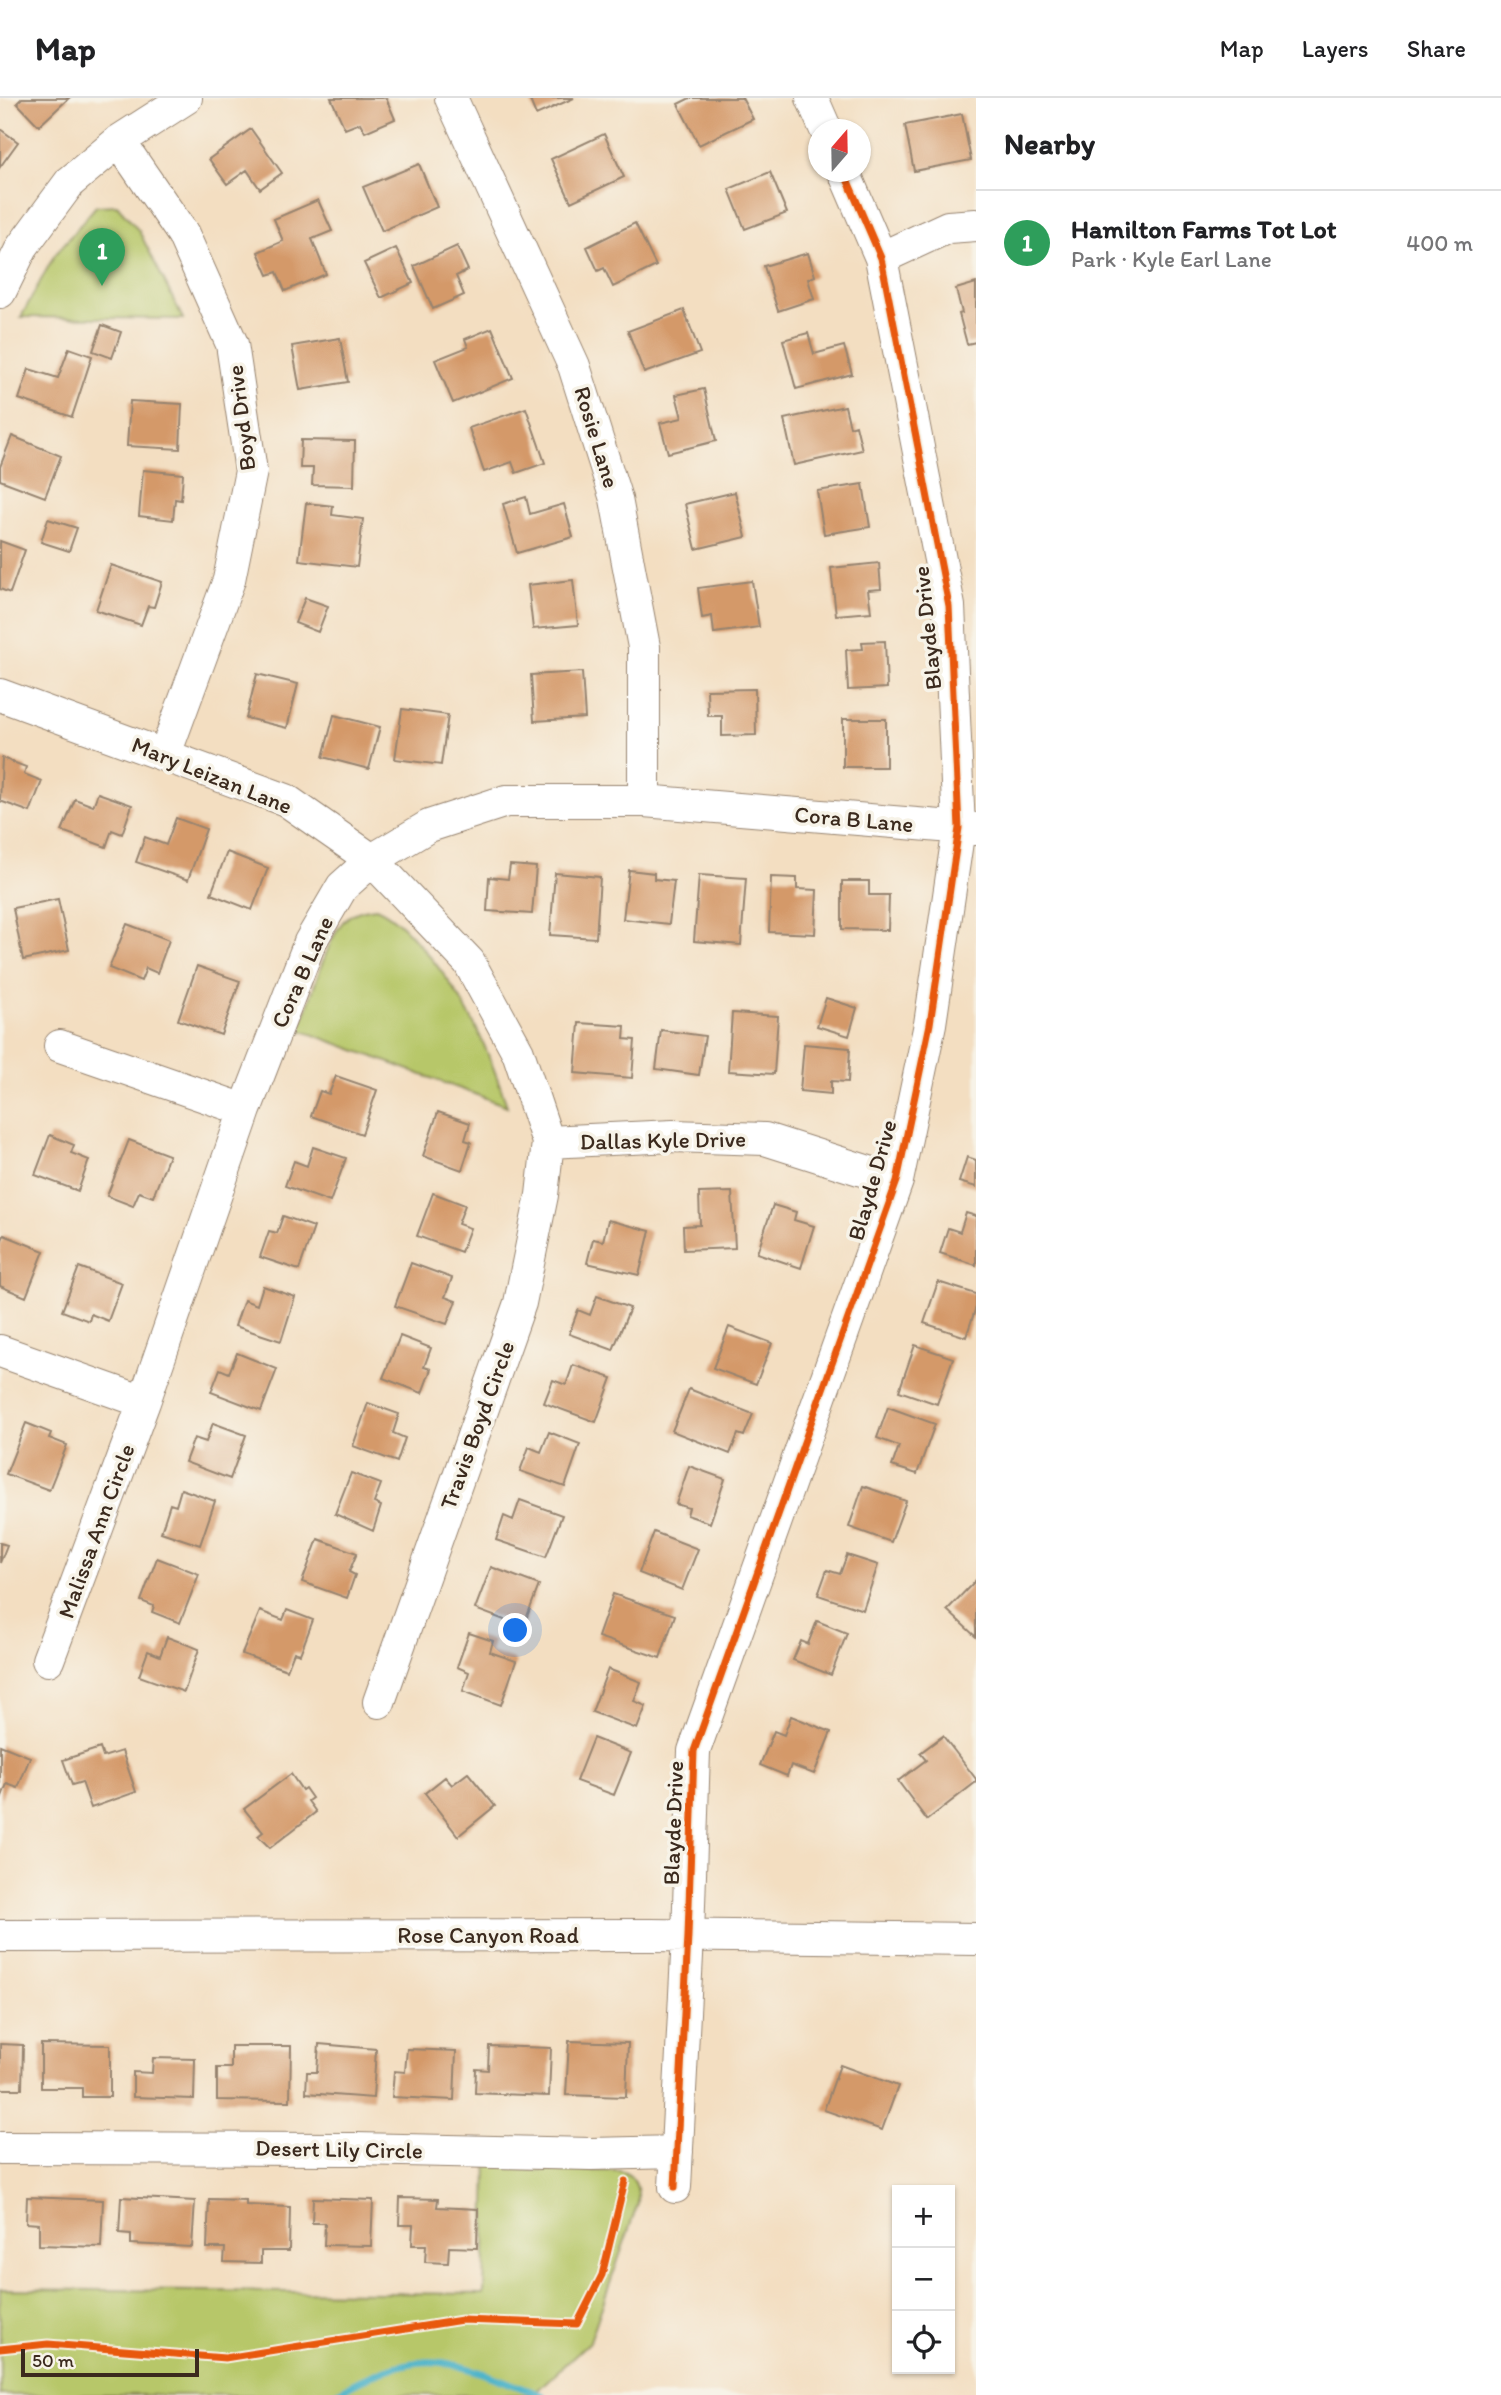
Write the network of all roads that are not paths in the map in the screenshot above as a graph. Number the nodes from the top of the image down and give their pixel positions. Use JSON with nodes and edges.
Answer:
{"nodes":[{"id":1,"x":186,"y":98,"type":"edge"},
{"id":2,"x":451,"y":98,"type":"edge"},
{"id":3,"x":812,"y":98,"type":"edge"},
{"id":4,"x":821,"y":119,"type":"edge"},
{"id":5,"x":119,"y":141,"type":"junction"},
{"id":6,"x":848,"y":182,"type":"edge"},
{"id":7,"x":976,"y":225,"type":"edge"},
{"id":8,"x":881,"y":258,"type":"junction"},
{"id":9,"x":0,"y":292,"type":"edge"},
{"id":10,"x":0,"y":695,"type":"edge"},
{"id":11,"x":165,"y":754,"type":"junction"},
{"id":12,"x":644,"y":801,"type":"junction"},
{"id":13,"x":967,"y":829,"type":"edge"},
{"id":14,"x":372,"y":860,"type":"junction"},
{"id":15,"x":60,"y":1045,"type":"dead end"},
{"id":16,"x":245,"y":1110,"type":"junction"},
{"id":17,"x":548,"y":1142,"type":"junction"},
{"id":18,"x":897,"y":1181,"type":"junction"},
{"id":19,"x":0,"y":1351,"type":"edge"},
{"id":20,"x":144,"y":1402,"type":"junction"},
{"id":21,"x":48,"y":1660,"type":"dead end"},
{"id":22,"x":379,"y":1702,"type":"dead end"},
{"id":23,"x":0,"y":1936,"type":"edge"},
{"id":24,"x":688,"y":1936,"type":"junction"},
{"id":25,"x":976,"y":1938,"type":"edge"},
{"id":26,"x":0,"y":2148,"type":"edge"},
{"id":27,"x":677,"y":2152,"type":"junction"},
{"id":28,"x":676,"y":2187,"type":"dead end"}],
"edges":[{"from":1,"to":5,"type":"street"},
{"from":2,"to":12,"type":"street","name":"Rosie Lane"},
{"from":3,"to":4,"type":"street"},
{"from":5,"to":9,"type":"street"},
{"from":5,"to":11,"type":"street","name":"Boyd Drive"},
{"from":6,"to":8,"type":"street","name":"Blayde Drive"},
{"from":7,"to":8,"type":"street"},
{"from":8,"to":13,"type":"street","name":"Blayde Drive"},
{"from":10,"to":11,"type":"street","name":"Mary Leizan Lane"},
{"from":11,"to":14,"type":"street","name":"Mary Leizan Lane"},
{"from":12,"to":13,"type":"street","name":"Cora B Lane"},
{"from":12,"to":14,"type":"street","name":"Cora B Lane"},
{"from":13,"to":18,"type":"street","name":"Blayde Drive"},
{"from":14,"to":16,"type":"street","name":"Cora B Lane"},
{"from":14,"to":17,"type":"street","name":"Mary Leizan Lane"},
{"from":15,"to":16,"type":"street"},
{"from":16,"to":20,"type":"street","name":"Cora B Lane"},
{"from":17,"to":18,"type":"street","name":"Dallas Kyle Drive"},
{"from":17,"to":22,"type":"street","name":"Travis Boyd Circle"},
{"from":18,"to":24,"type":"street","name":"Blayde Drive"},
{"from":19,"to":20,"type":"street"},
{"from":20,"to":21,"type":"street","name":"Malissa Ann Circle"},
{"from":23,"to":24,"type":"street","name":"Rose Canyon Road"},
{"from":24,"to":25,"type":"street","name":"Rose Canyon Road"},
{"from":24,"to":27,"type":"street","name":"Blayde Drive"},
{"from":26,"to":27,"type":"street","name":"Desert Lily Circle"},
{"from":27,"to":28,"type":"street","name":"Blayde Drive"}]}
